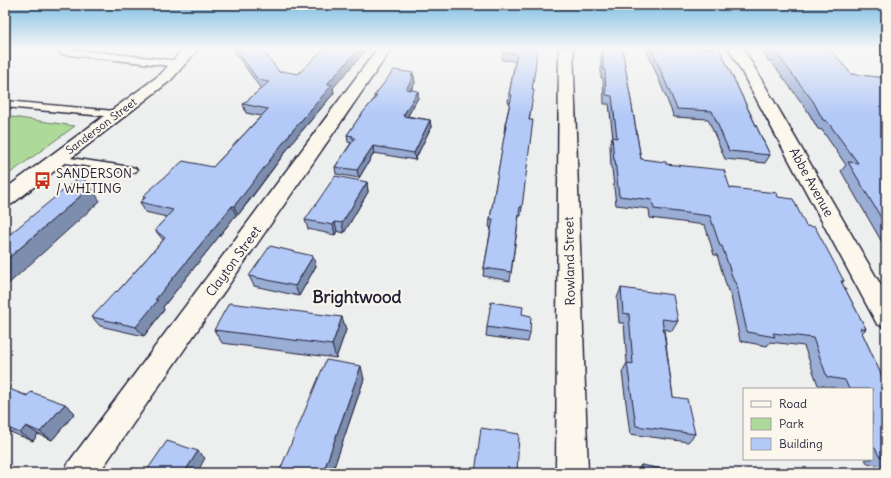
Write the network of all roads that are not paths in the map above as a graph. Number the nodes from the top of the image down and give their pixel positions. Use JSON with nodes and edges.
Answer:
{"nodes":[{"id":1,"x":173,"y":70,"type":"edge"},
{"id":2,"x":369,"y":70,"type":"edge"},
{"id":3,"x":566,"y":70,"type":"edge"},
{"id":4,"x":748,"y":70,"type":"edge"},
{"id":5,"x":5,"y":104,"type":"edge"},
{"id":6,"x":115,"y":114,"type":"junction"},
{"id":7,"x":58,"y":159,"type":"junction"},
{"id":8,"x":131,"y":170,"type":"dead end"},
{"id":9,"x":5,"y":199,"type":"edge"},
{"id":10,"x":886,"y":317,"type":"edge"},
{"id":11,"x":80,"y":473,"type":"edge"},
{"id":12,"x":572,"y":473,"type":"edge"}],
"edges":[{"from":1,"to":6,"type":"street","name":"Sanderson Street"},
{"from":2,"to":11,"type":"street","name":"Clayton Street"},
{"from":3,"to":12,"type":"street","name":"Rowland Street"},
{"from":4,"to":10,"type":"street","name":"Abbe Avenue"},
{"from":5,"to":6,"type":"lane"},
{"from":6,"to":7,"type":"street","name":"Sanderson Street"},
{"from":7,"to":8,"type":"lane"},
{"from":7,"to":9,"type":"street","name":"Sanderson Street"}]}
